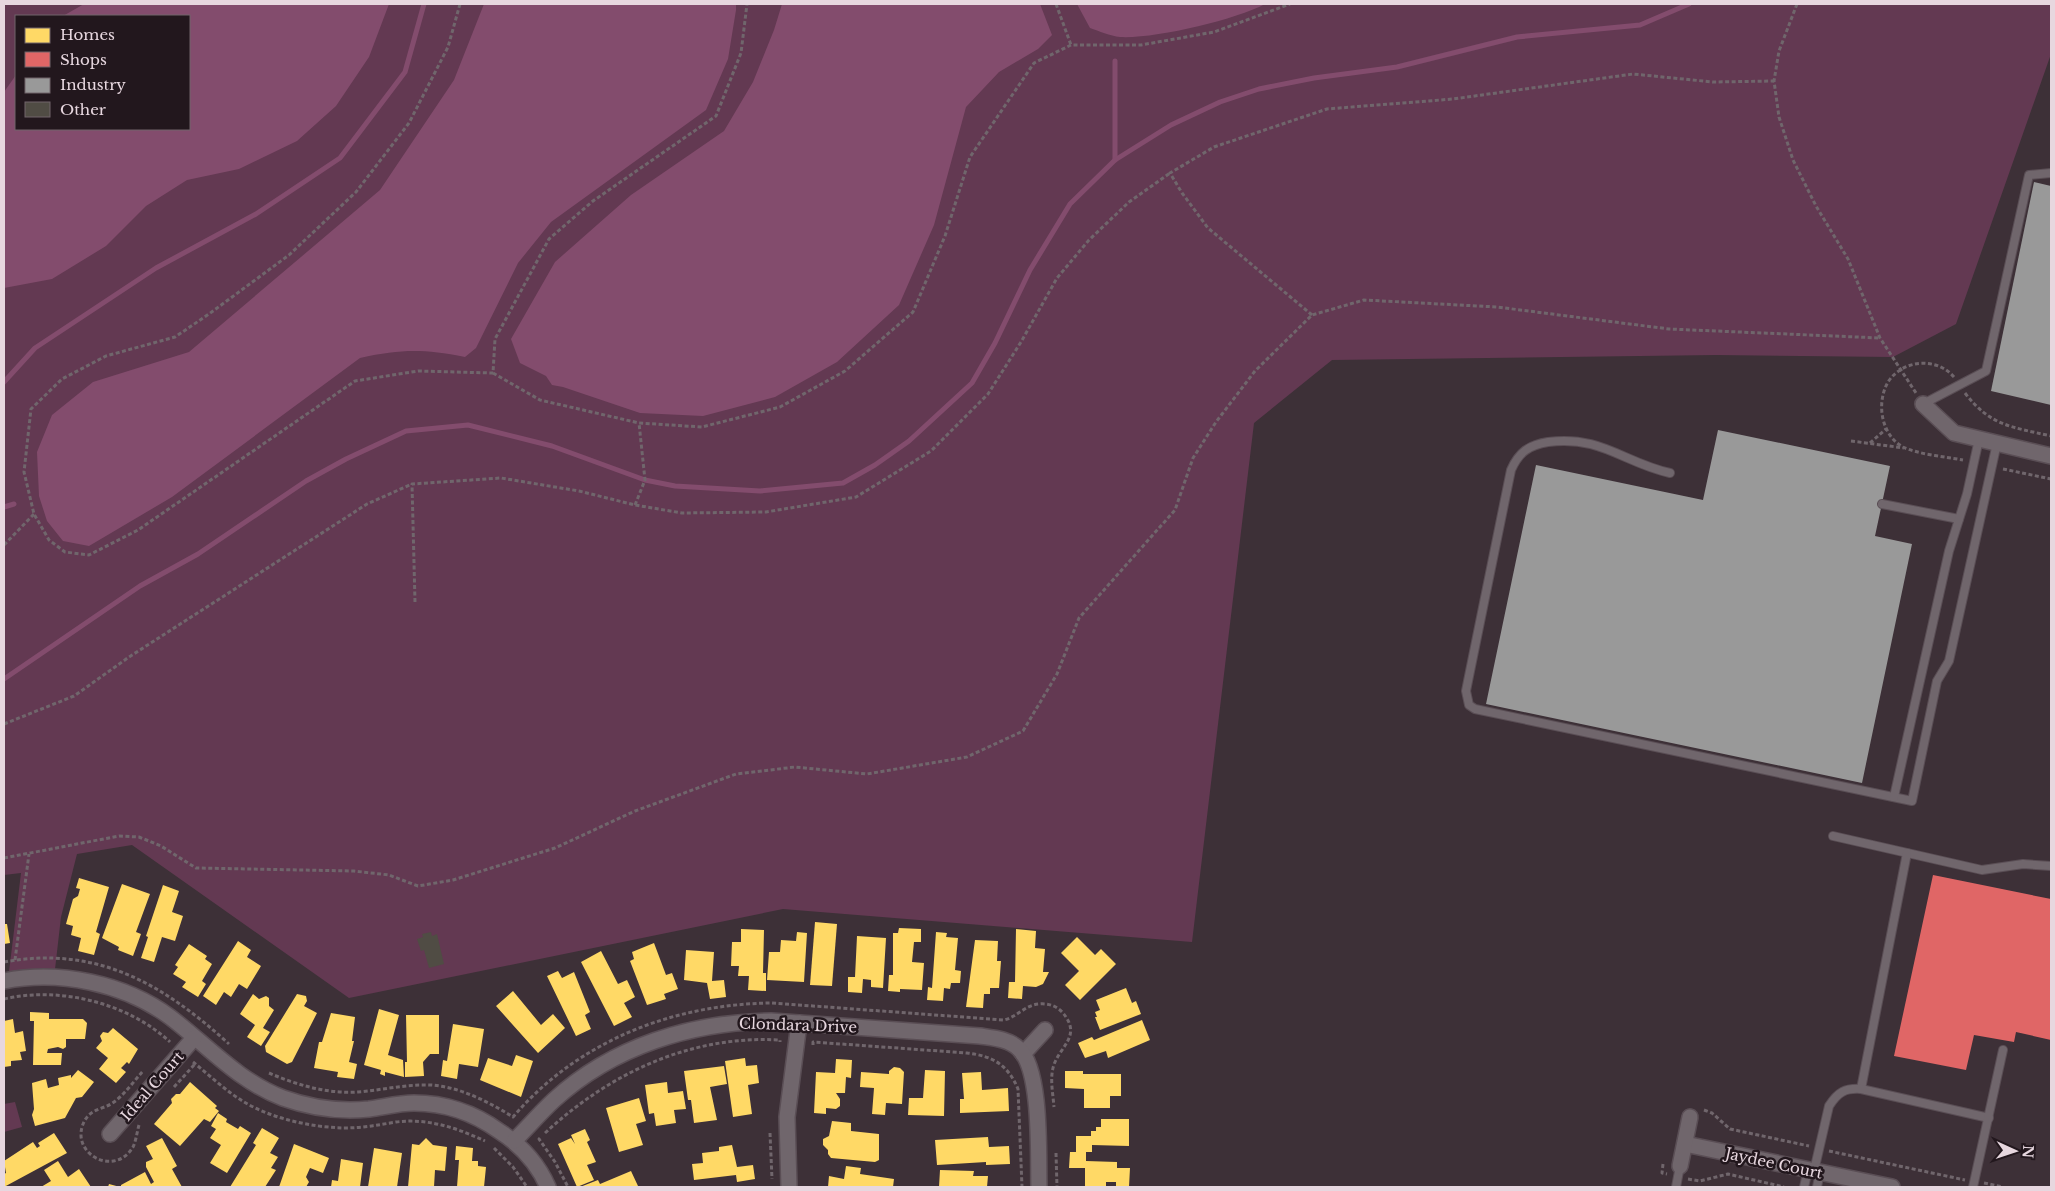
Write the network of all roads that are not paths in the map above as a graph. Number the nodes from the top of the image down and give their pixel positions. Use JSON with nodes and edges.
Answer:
{"nodes":[{"id":1,"x":2051,"y":173,"type":"edge"},
{"id":2,"x":1923,"y":404,"type":"joint"},
{"id":3,"x":1980,"y":439,"type":"junction"},
{"id":4,"x":1997,"y":443,"type":"junction"},
{"id":5,"x":2051,"y":456,"type":"edge"},
{"id":6,"x":1670,"y":473,"type":"dead end"},
{"id":7,"x":1882,"y":504,"type":"dead end"},
{"id":8,"x":1959,"y":519,"type":"junction"},
{"id":9,"x":1894,"y":797,"type":"junction"},
{"id":10,"x":1832,"y":836,"type":"dead end"},
{"id":11,"x":1907,"y":853,"type":"junction"},
{"id":12,"x":2051,"y":866,"type":"edge"},
{"id":13,"x":4,"y":981,"type":"edge"},
{"id":14,"x":799,"y":1023,"type":"junction"},
{"id":15,"x":1046,"y":1030,"type":"dead end"},
{"id":16,"x":194,"y":1038,"type":"junction"},
{"id":17,"x":2003,"y":1050,"type":"dead end"},
{"id":18,"x":1023,"y":1054,"type":"junction"},
{"id":19,"x":1861,"y":1089,"type":"junction"},
{"id":20,"x":1690,"y":1117,"type":"dead end"},
{"id":21,"x":1989,"y":1118,"type":"junction"},
{"id":22,"x":110,"y":1134,"type":"dead end"},
{"id":23,"x":514,"y":1141,"type":"junction"},
{"id":24,"x":1685,"y":1144,"type":"junction"},
{"id":25,"x":1680,"y":1166,"type":"joint"},
{"id":26,"x":1815,"y":1175,"type":"edge"},
{"id":27,"x":548,"y":1187,"type":"edge"},
{"id":28,"x":789,"y":1187,"type":"edge"},
{"id":29,"x":1040,"y":1187,"type":"edge"},
{"id":30,"x":1676,"y":1187,"type":"edge"},
{"id":31,"x":1804,"y":1187,"type":"edge"},
{"id":32,"x":1892,"y":1187,"type":"edge"},
{"id":33,"x":1973,"y":1187,"type":"edge"}],
"edges":[{"from":1,"to":2,"type":"lane"},
{"from":2,"to":3,"type":"street"},
{"from":3,"to":4,"type":"street"},
{"from":3,"to":8,"type":"lane"},
{"from":4,"to":5,"type":"street"},
{"from":4,"to":9,"type":"lane"},
{"from":6,"to":9,"type":"lane"},
{"from":7,"to":8,"type":"lane"},
{"from":8,"to":9,"type":"lane"},
{"from":10,"to":11,"type":"lane"},
{"from":11,"to":12,"type":"lane"},
{"from":11,"to":19,"type":"lane"},
{"from":13,"to":16,"type":"street"},
{"from":14,"to":18,"type":"street","name":"Clondara Drive"},
{"from":14,"to":23,"type":"street","name":"Clondara Drive"},
{"from":14,"to":28,"type":"street"},
{"from":15,"to":18,"type":"street"},
{"from":16,"to":22,"type":"street","name":"Ideal Court"},
{"from":16,"to":23,"type":"street"},
{"from":17,"to":21,"type":"lane"},
{"from":18,"to":29,"type":"street"},
{"from":19,"to":21,"type":"lane"},
{"from":19,"to":26,"type":"lane"},
{"from":20,"to":24,"type":"street"},
{"from":21,"to":33,"type":"lane"},
{"from":23,"to":27,"type":"street"},
{"from":24,"to":25,"type":"street"},
{"from":24,"to":26,"type":"street","name":"Jaydee Court"},
{"from":25,"to":30,"type":"lane"},
{"from":26,"to":31,"type":"lane"},
{"from":26,"to":32,"type":"street","name":"Jaydee Court"}]}
